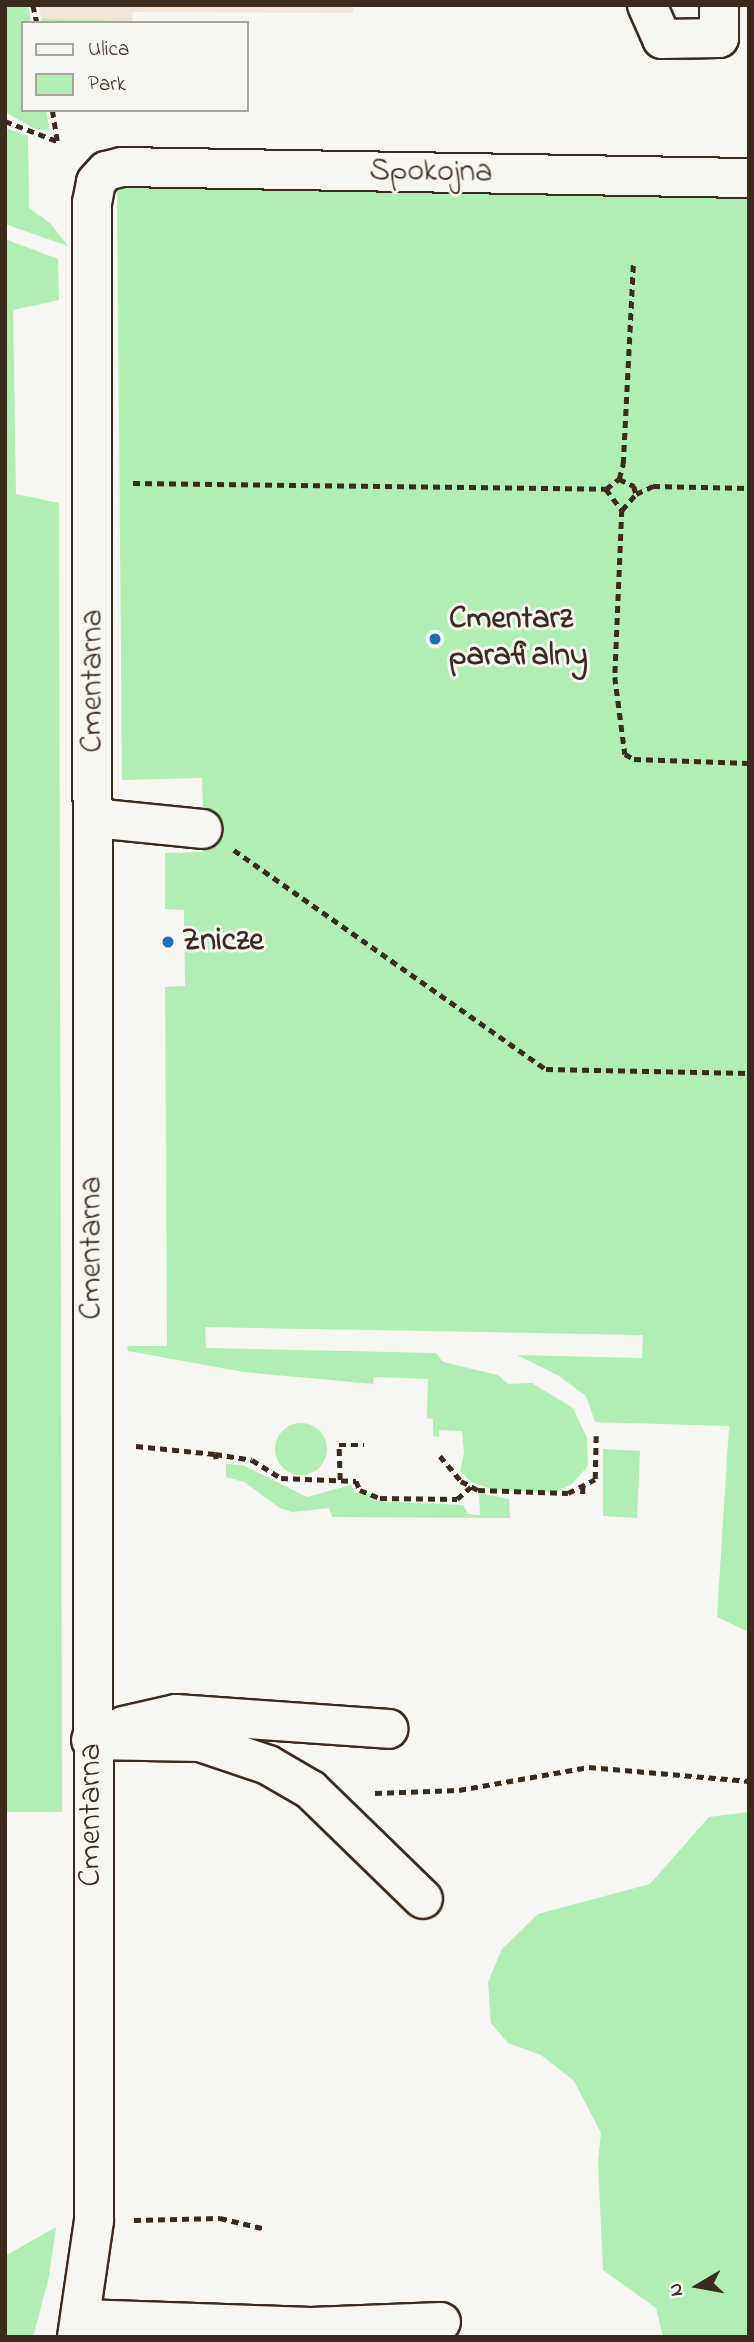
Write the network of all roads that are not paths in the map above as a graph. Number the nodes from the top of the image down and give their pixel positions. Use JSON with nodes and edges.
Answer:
{"nodes":[{"id":1,"x":647,"y":5,"type":"edge"},
{"id":2,"x":719,"y":5,"type":"edge"},
{"id":3,"x":114,"y":168,"type":"joint"},
{"id":4,"x":749,"y":178,"type":"edge"},
{"id":5,"x":94,"y":818,"type":"junction"},
{"id":6,"x":202,"y":830,"type":"road end"},
{"id":7,"x":388,"y":1729,"type":"dead end"},
{"id":8,"x":91,"y":1740,"type":"junction"},
{"id":9,"x":424,"y":1899,"type":"dead end"},
{"id":10,"x":441,"y":2322,"type":"dead end"},
{"id":11,"x":275,"y":2327,"type":"junction"},
{"id":12,"x":79,"y":2328,"type":"edge"},
{"id":13,"x":329,"y":2337,"type":"edge"}],
"edges":[{"from":1,"to":2,"type":"street"},
{"from":3,"to":4,"type":"street","name":"Spokojna"},
{"from":3,"to":5,"type":"street","name":"Cmentarna"},
{"from":5,"to":6,"type":"street"},
{"from":5,"to":8,"type":"street","name":"Cmentarna"},
{"from":7,"to":8,"type":"street"},
{"from":8,"to":9,"type":"street"},
{"from":8,"to":12,"type":"street","name":"Cmentarna"},
{"from":10,"to":11,"type":"street"},
{"from":11,"to":12,"type":"street"},
{"from":11,"to":13,"type":"street"}]}
